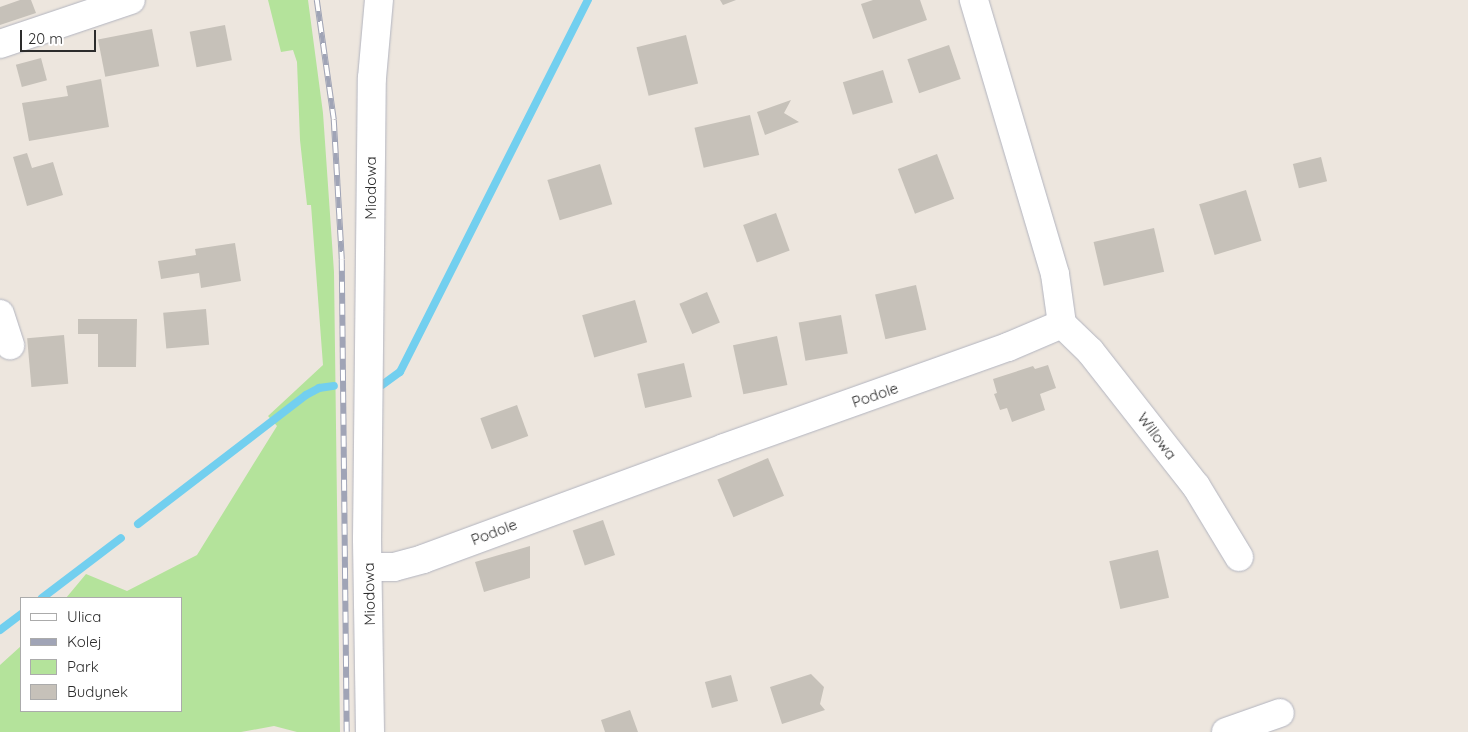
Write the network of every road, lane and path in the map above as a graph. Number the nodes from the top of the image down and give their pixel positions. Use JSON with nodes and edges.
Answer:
{"nodes":[{"id":1,"x":132,"y":0,"type":"edge"},
{"id":2,"x":379,"y":0,"type":"edge"},
{"id":3,"x":974,"y":0,"type":"edge"},
{"id":4,"x":0,"y":44,"type":"edge"},
{"id":5,"x":0,"y":314,"type":"edge"},
{"id":6,"x":1062,"y":324,"type":"junction"},
{"id":7,"x":10,"y":346,"type":"dead end"},
{"id":8,"x":1239,"y":557,"type":"dead end"},
{"id":9,"x":368,"y":567,"type":"junction"},
{"id":10,"x":1280,"y":713,"type":"dead end"},
{"id":11,"x":370,"y":732,"type":"edge"},
{"id":12,"x":1226,"y":732,"type":"edge"}],
"edges":[{"from":1,"to":4,"type":"street"},
{"from":2,"to":9,"type":"street","name":"Miodowa"},
{"from":3,"to":6,"type":"street"},
{"from":5,"to":7,"type":"street"},
{"from":6,"to":8,"type":"street","name":"Willowa"},
{"from":6,"to":9,"type":"street","name":"Podole"},
{"from":9,"to":11,"type":"street","name":"Miodowa"},
{"from":10,"to":12,"type":"street"}]}
